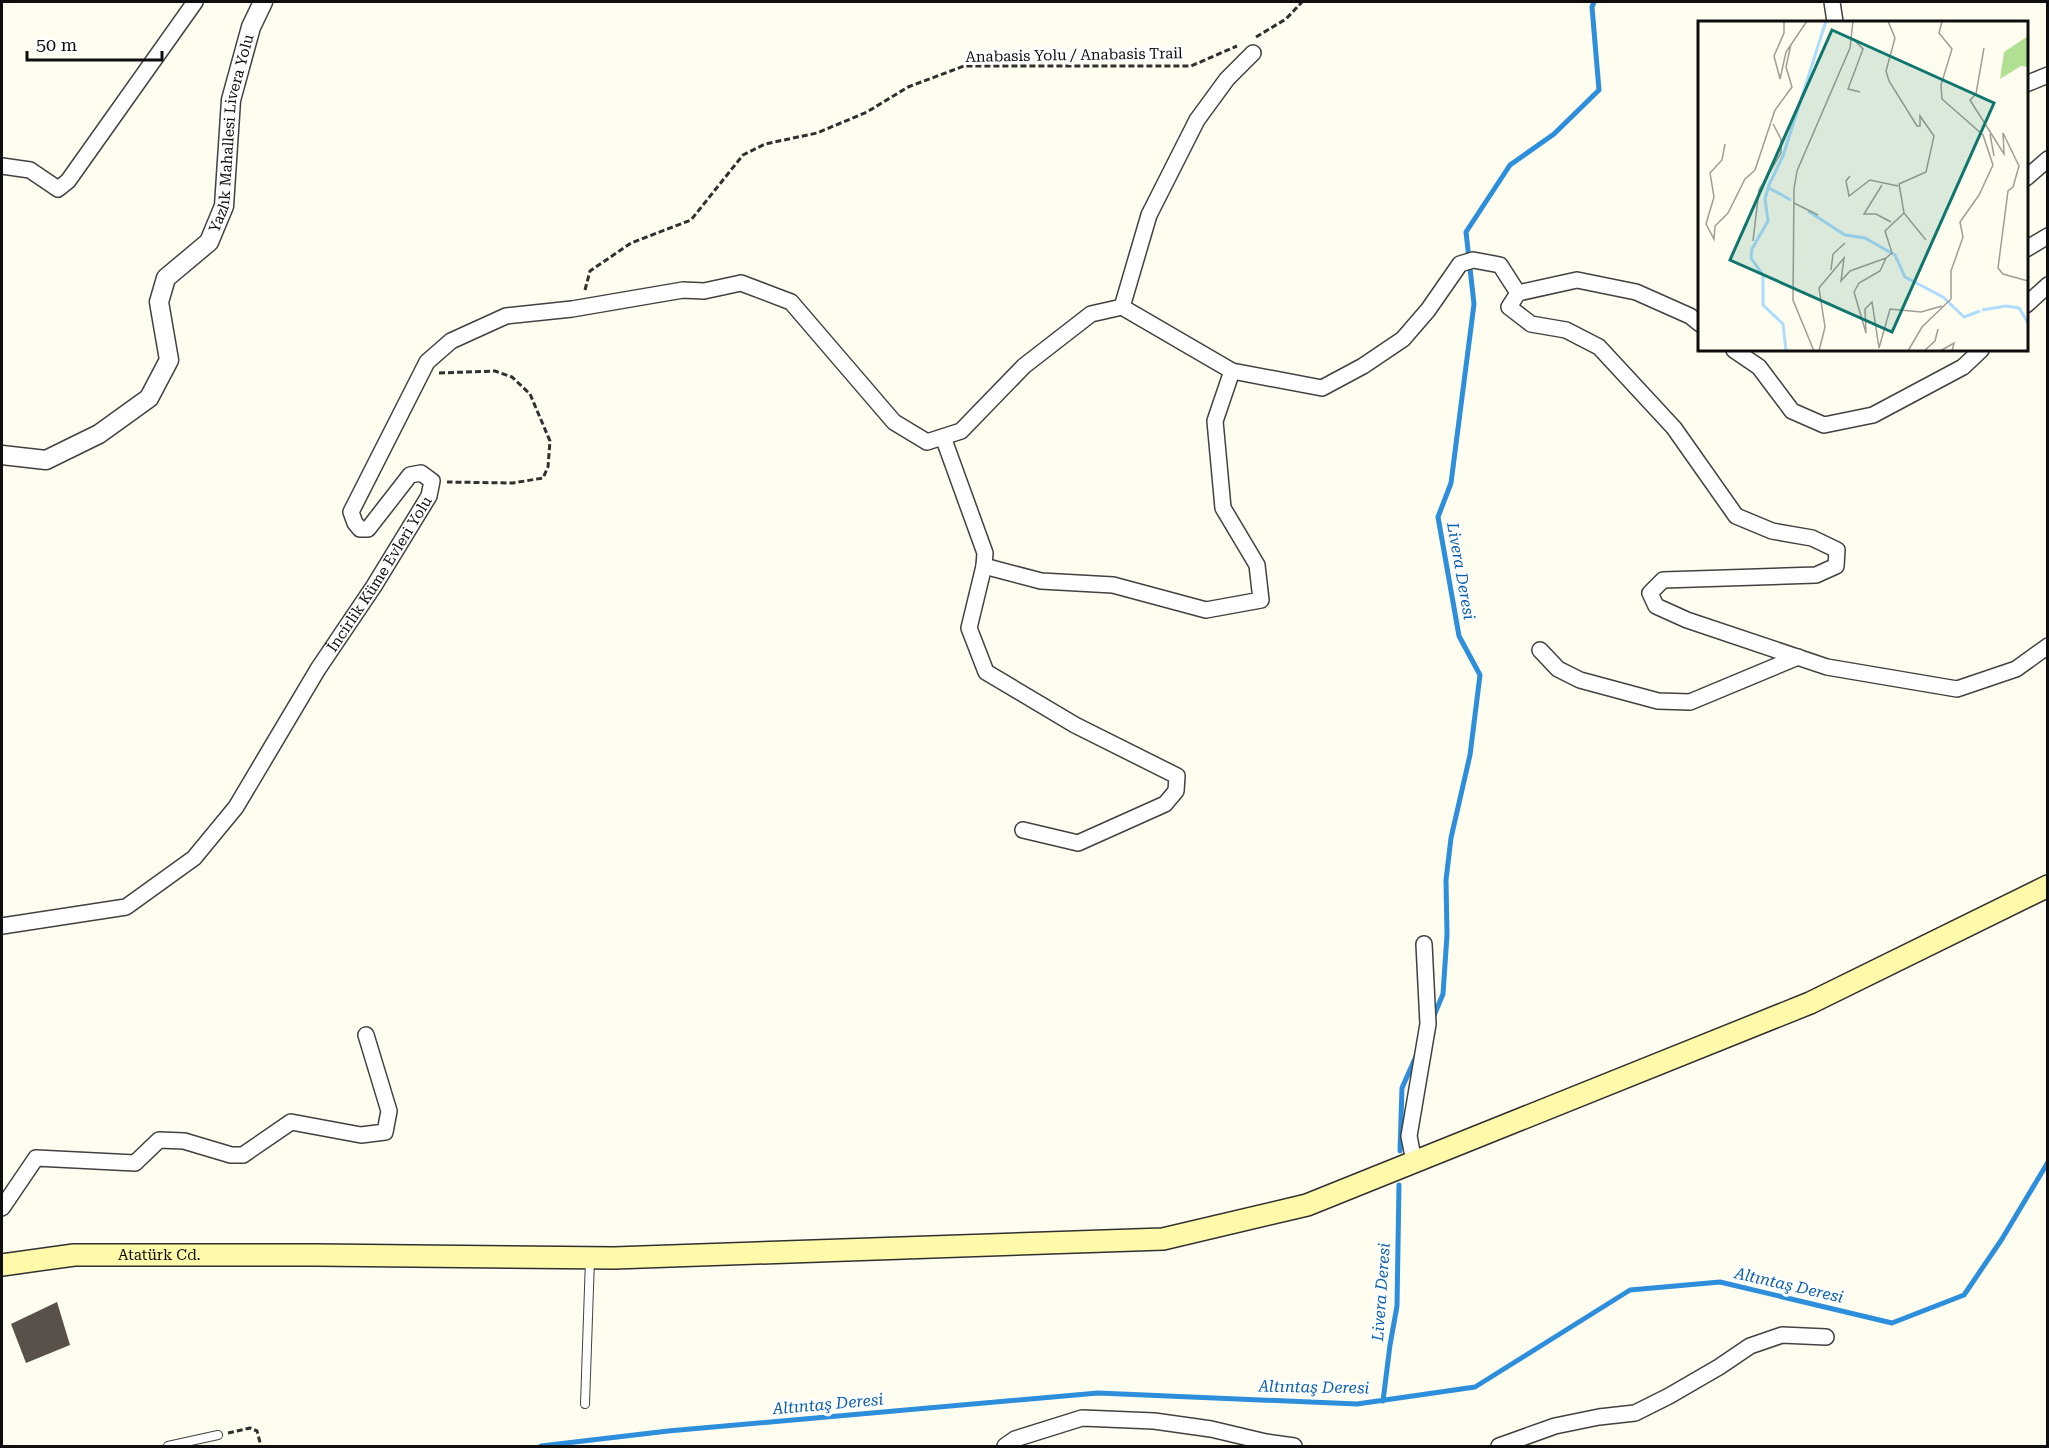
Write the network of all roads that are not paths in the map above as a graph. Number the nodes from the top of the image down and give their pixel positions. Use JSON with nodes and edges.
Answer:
{"nodes":[{"id":1,"x":195,"y":2,"type":"edge"},
{"id":2,"x":263,"y":2,"type":"edge"},
{"id":3,"x":1832,"y":2,"type":"edge"},
{"id":4,"x":1835,"y":21,"type":"edge"},
{"id":5,"x":1250,"y":44,"type":"road end"},
{"id":6,"x":2048,"y":75,"type":"edge"},
{"id":7,"x":2028,"y":83,"type":"edge"},
{"id":8,"x":2048,"y":159,"type":"edge"},
{"id":9,"x":2,"y":166,"type":"edge"},
{"id":10,"x":2028,"y":176,"type":"edge"},
{"id":11,"x":2048,"y":236,"type":"edge"},
{"id":12,"x":2028,"y":248,"type":"edge"},
{"id":13,"x":2048,"y":285,"type":"edge"},
{"id":14,"x":1518,"y":293,"type":"junction"},
{"id":15,"x":2028,"y":303,"type":"edge"},
{"id":16,"x":1122,"y":306,"type":"junction"},
{"id":17,"x":1698,"y":322,"type":"edge"},
{"id":18,"x":1735,"y":351,"type":"edge"},
{"id":19,"x":1980,"y":351,"type":"edge"},
{"id":20,"x":1232,"y":371,"type":"junction"},
{"id":21,"x":943,"y":437,"type":"junction"},
{"id":22,"x":2,"y":455,"type":"edge"},
{"id":23,"x":984,"y":566,"type":"junction"},
{"id":24,"x":2048,"y":646,"type":"edge"},
{"id":25,"x":1540,"y":650,"type":"dead end"},
{"id":26,"x":1797,"y":657,"type":"junction"},
{"id":27,"x":1023,"y":830,"type":"dead end"},
{"id":28,"x":2048,"y":886,"type":"edge"},
{"id":29,"x":2,"y":926,"type":"edge"},
{"id":30,"x":1424,"y":944,"type":"dead end"},
{"id":31,"x":366,"y":1035,"type":"dead end"},
{"id":32,"x":1414,"y":1162,"type":"junction"},
{"id":33,"x":2,"y":1208,"type":"edge"},
{"id":34,"x":590,"y":1258,"type":"junction"},
{"id":35,"x":2,"y":1265,"type":"edge"},
{"id":36,"x":1826,"y":1336,"type":"dead end"},
{"id":37,"x":585,"y":1404,"type":"dead end"},
{"id":38,"x":218,"y":1435,"type":"road end"},
{"id":39,"x":168,"y":1446,"type":"edge"},
{"id":40,"x":1005,"y":1446,"type":"edge"},
{"id":41,"x":1294,"y":1446,"type":"edge"},
{"id":42,"x":1499,"y":1446,"type":"edge"}],
"edges":[{"from":1,"to":9,"type":"street"},
{"from":2,"to":22,"type":"street","name":"Yazlık Mahallesi Livera Yolu"},
{"from":3,"to":4,"type":"street"},
{"from":5,"to":16,"type":"street"},
{"from":6,"to":7,"type":"street"},
{"from":8,"to":10,"type":"street"},
{"from":11,"to":12,"type":"street"},
{"from":13,"to":15,"type":"street"},
{"from":14,"to":17,"type":"street"},
{"from":14,"to":20,"type":"street"},
{"from":14,"to":26,"type":"street"},
{"from":16,"to":20,"type":"street"},
{"from":16,"to":21,"type":"street"},
{"from":18,"to":19,"type":"street"},
{"from":20,"to":23,"type":"street"},
{"from":21,"to":23,"type":"street"},
{"from":21,"to":29,"type":"street","name":"İncirlik Küme Evleri Yolu"},
{"from":23,"to":27,"type":"street"},
{"from":24,"to":26,"type":"street"},
{"from":25,"to":26,"type":"street"},
{"from":28,"to":32,"type":"main road","name":"Atatürk Cd."},
{"from":30,"to":32,"type":"street"},
{"from":31,"to":33,"type":"street"},
{"from":32,"to":34,"type":"main road","name":"Atatürk Cd."},
{"from":34,"to":35,"type":"main road","name":"Atatürk Cd."},
{"from":34,"to":37,"type":"lane"},
{"from":36,"to":42,"type":"street"},
{"from":38,"to":39,"type":"lane"},
{"from":40,"to":41,"type":"street"}]}
